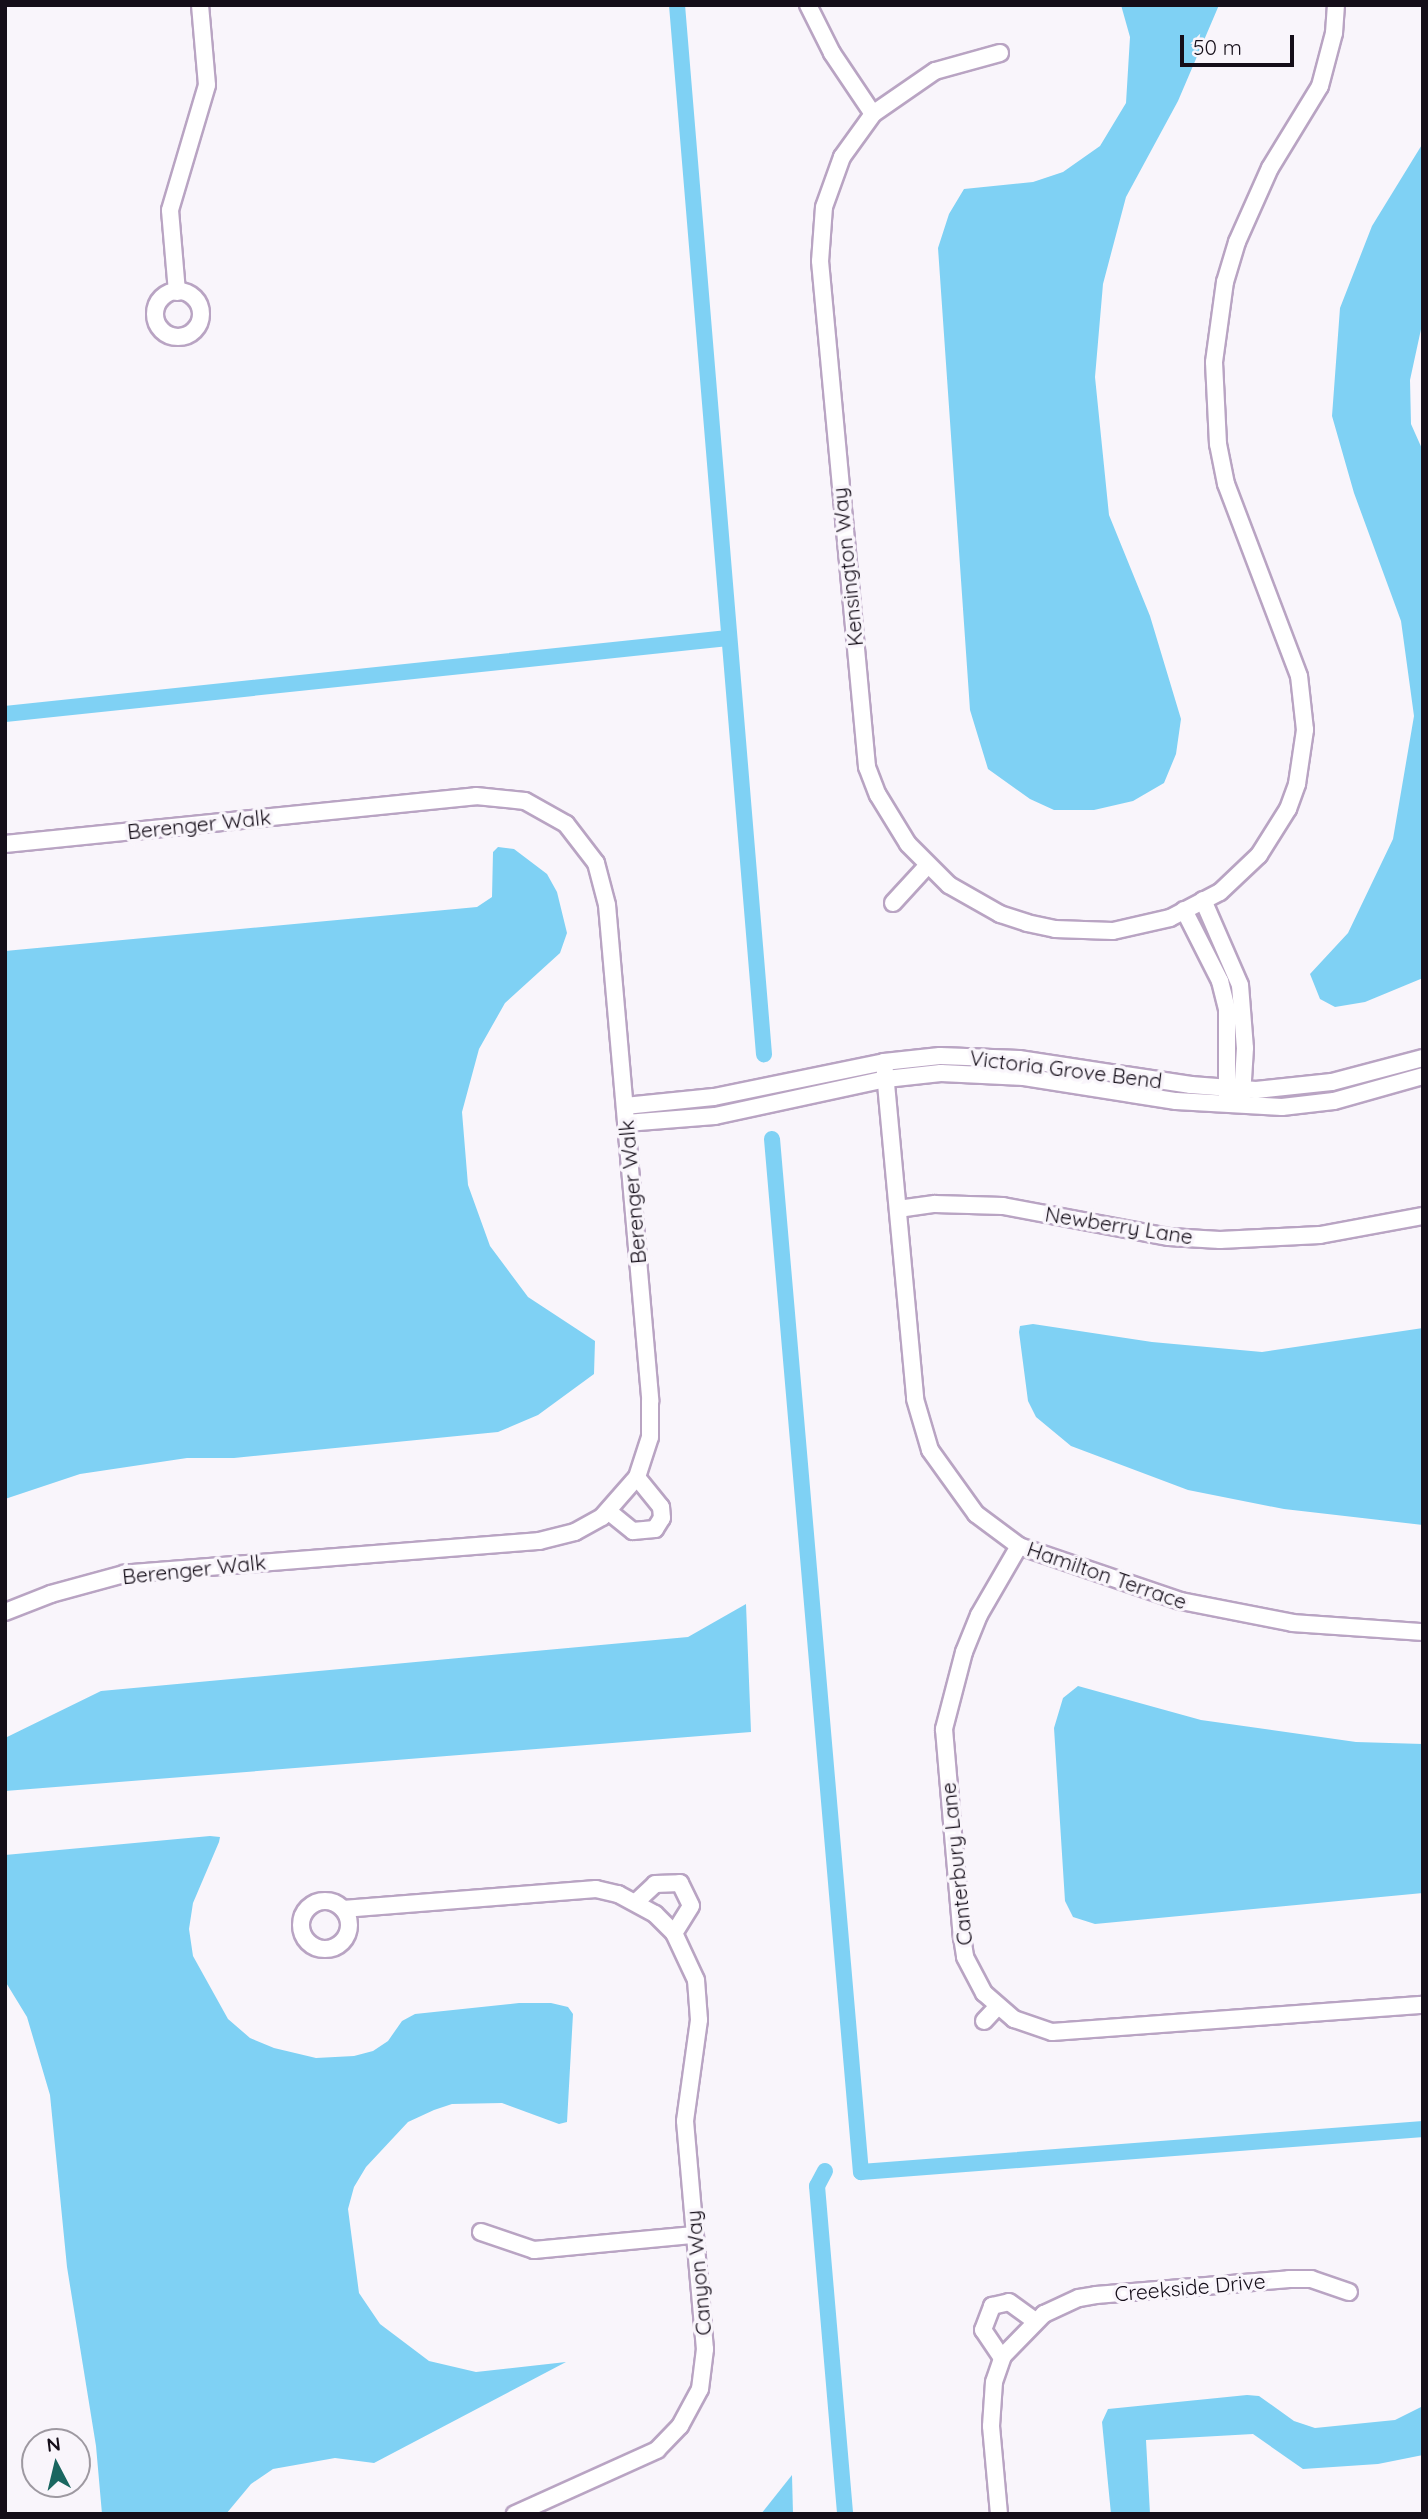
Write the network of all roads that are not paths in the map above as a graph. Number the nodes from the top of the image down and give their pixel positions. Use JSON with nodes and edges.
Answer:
{"nodes":[{"id":1,"x":200,"y":5,"type":"edge"},
{"id":2,"x":808,"y":5,"type":"edge"},
{"id":3,"x":1336,"y":5,"type":"edge"},
{"id":4,"x":1000,"y":52,"type":"dead end"},
{"id":5,"x":873,"y":114,"type":"junction"},
{"id":6,"x":177,"y":292,"type":"dead end"},
{"id":7,"x":5,"y":844,"type":"edge"},
{"id":8,"x":927,"y":866,"type":"junction"},
{"id":9,"x":1203,"y":900,"type":"junction"},
{"id":10,"x":893,"y":903,"type":"dead end"},
{"id":11,"x":1184,"y":910,"type":"junction"},
{"id":12,"x":1423,"y":1058,"type":"edge"},
{"id":13,"x":884,"y":1062,"type":"junction"},
{"id":14,"x":1423,"y":1076,"type":"edge"},
{"id":15,"x":886,"y":1079,"type":"junction"},
{"id":16,"x":1235,"y":1087,"type":"junction"},
{"id":17,"x":1234,"y":1105,"type":"junction"},
{"id":18,"x":625,"y":1106,"type":"junction"},
{"id":19,"x":626,"y":1124,"type":"junction"},
{"id":20,"x":898,"y":1209,"type":"junction"},
{"id":21,"x":1423,"y":1216,"type":"edge"},
{"id":22,"x":637,"y":1477,"type":"junction"},
{"id":23,"x":608,"y":1511,"type":"junction"},
{"id":24,"x":1018,"y":1546,"type":"junction"},
{"id":25,"x":5,"y":1612,"type":"edge"},
{"id":26,"x":1423,"y":1632,"type":"edge"},
{"id":27,"x":636,"y":1902,"type":"junction"},
{"id":28,"x":343,"y":1909,"type":"dead end"},
{"id":29,"x":674,"y":1933,"type":"junction"},
{"id":30,"x":1423,"y":2005,"type":"edge"},
{"id":31,"x":998,"y":2007,"type":"junction"},
{"id":32,"x":984,"y":2021,"type":"dead end"},
{"id":33,"x":481,"y":2232,"type":"dead end"},
{"id":34,"x":694,"y":2235,"type":"junction"},
{"id":35,"x":1349,"y":2292,"type":"dead end"},
{"id":36,"x":1035,"y":2321,"type":"junction"},
{"id":37,"x":1002,"y":2358,"type":"junction"},
{"id":38,"x":516,"y":2514,"type":"edge"},
{"id":39,"x":999,"y":2514,"type":"edge"}],
"edges":[{"from":1,"to":6,"type":"street"},
{"from":2,"to":5,"type":"street"},
{"from":3,"to":9,"type":"street","name":"Kensington Way"},
{"from":4,"to":5,"type":"street","name":"Kensington Way"},
{"from":5,"to":8,"type":"street","name":"Kensington Way"},
{"from":7,"to":18,"type":"street","name":"Berenger Walk"},
{"from":8,"to":10,"type":"street"},
{"from":8,"to":11,"type":"street","name":"Kensington Way"},
{"from":9,"to":11,"type":"street","name":"Kensington Way"},
{"from":9,"to":16,"type":"street"},
{"from":11,"to":16,"type":"street"},
{"from":12,"to":16,"type":"street","name":"Victoria Grove Bend"},
{"from":13,"to":15,"type":"street","name":"Hamilton Terrace"},
{"from":13,"to":16,"type":"street","name":"Victoria Grove Bend"},
{"from":13,"to":18,"type":"street","name":"Victoria Grove Bend"},
{"from":14,"to":17,"type":"street","name":"Victoria Grove Bend"},
{"from":15,"to":17,"type":"street","name":"Victoria Grove Bend"},
{"from":15,"to":19,"type":"street","name":"Victoria Grove Bend"},
{"from":15,"to":20,"type":"street","name":"Hamilton Terrace"},
{"from":16,"to":17,"type":"street"},
{"from":18,"to":19,"type":"street","name":"Berenger Walk"},
{"from":19,"to":22,"type":"street","name":"Berenger Walk"},
{"from":20,"to":21,"type":"street","name":"Newberry Lane"},
{"from":20,"to":24,"type":"street","name":"Hamilton Terrace"},
{"from":22,"to":23,"type":"street","name":"Berenger Walk"},
{"from":22,"to":23,"type":"street"},
{"from":23,"to":25,"type":"street","name":"Berenger Walk"},
{"from":24,"to":26,"type":"street","name":"Hamilton Terrace"},
{"from":24,"to":31,"type":"street","name":"Canterbury Lane"},
{"from":27,"to":28,"type":"street","name":"Canyon Way"},
{"from":27,"to":29,"type":"street","name":"Canyon Way"},
{"from":27,"to":29,"type":"street"},
{"from":29,"to":34,"type":"street","name":"Canyon Way"},
{"from":30,"to":31,"type":"street","name":"Canterbury Lane"},
{"from":31,"to":32,"type":"street"},
{"from":33,"to":34,"type":"street"},
{"from":34,"to":38,"type":"street","name":"Canyon Way"},
{"from":35,"to":36,"type":"street","name":"Creekside Drive"},
{"from":36,"to":37,"type":"street","name":"Creekside Drive"},
{"from":36,"to":37,"type":"street"},
{"from":37,"to":39,"type":"street","name":"Creekside Drive"}]}
